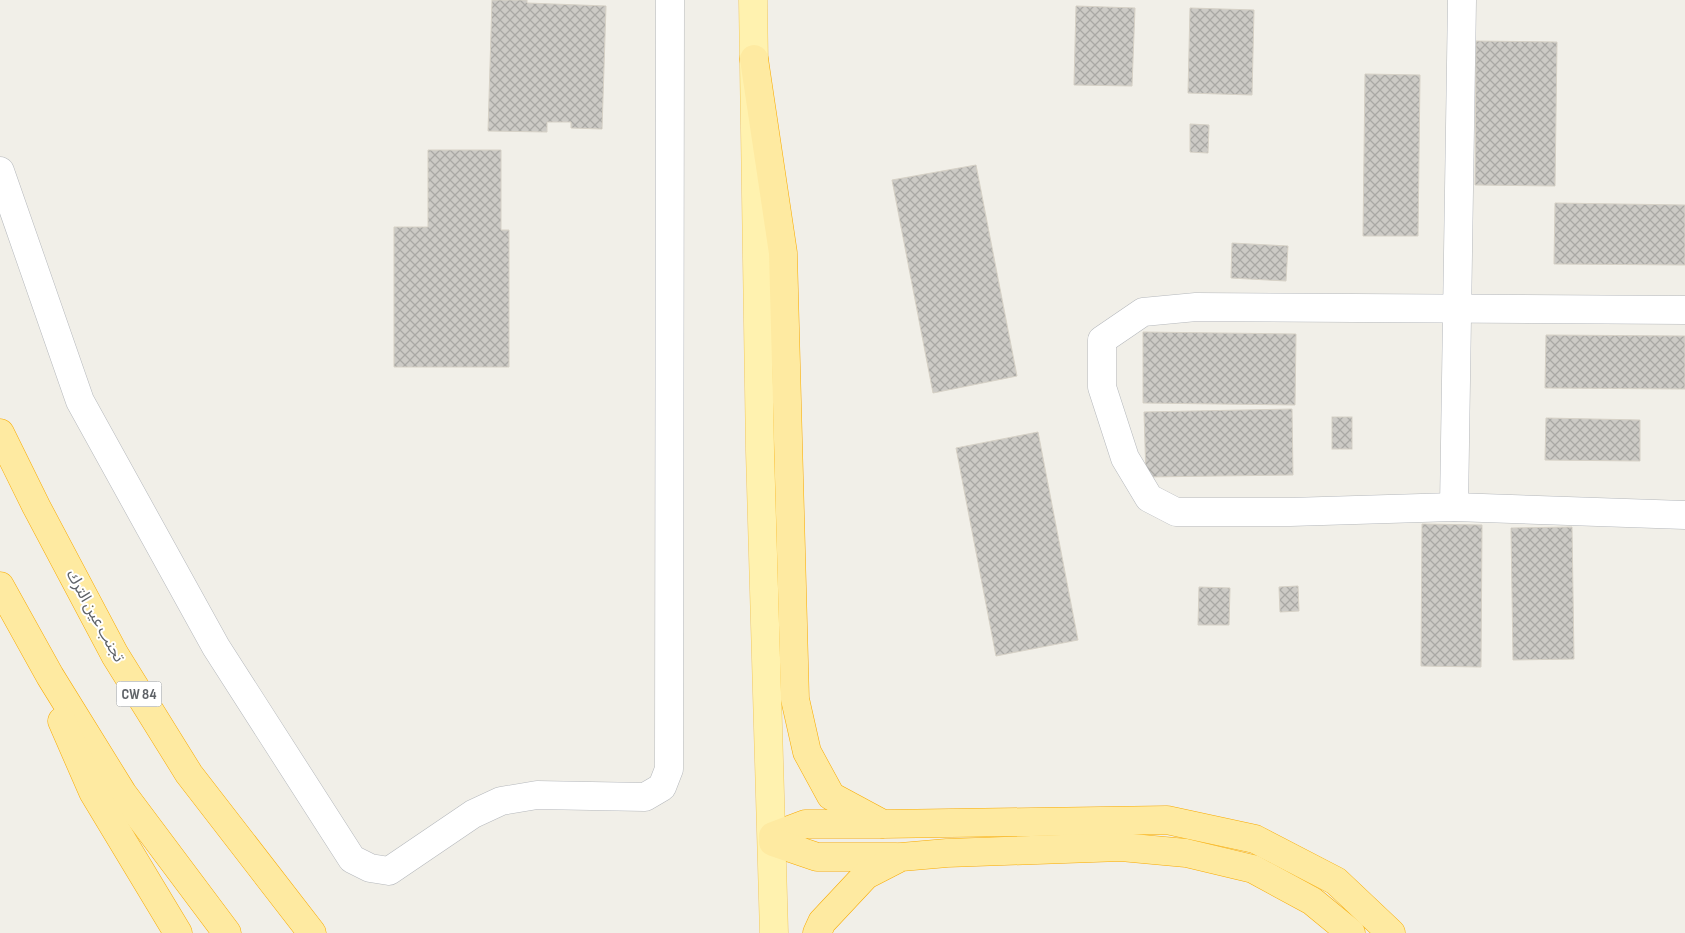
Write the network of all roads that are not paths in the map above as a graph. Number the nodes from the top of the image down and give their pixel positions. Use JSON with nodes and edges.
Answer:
{"nodes":[{"id":1,"x":670,"y":0,"type":"edge"},
{"id":2,"x":753,"y":0,"type":"edge"},
{"id":3,"x":1462,"y":0,"type":"edge"},
{"id":4,"x":754,"y":59,"type":"junction"},
{"id":5,"x":0,"y":171,"type":"edge"},
{"id":6,"x":1457,"y":307,"type":"junction"},
{"id":7,"x":1685,"y":310,"type":"edge"},
{"id":8,"x":0,"y":433,"type":"edge"},
{"id":9,"x":1454,"y":507,"type":"junction"},
{"id":10,"x":1685,"y":514,"type":"edge"},
{"id":11,"x":6,"y":597,"type":"edge"},
{"id":12,"x":883,"y":824,"type":"junction"},
{"id":13,"x":772,"y":839,"type":"junction"},
{"id":14,"x":901,"y":857,"type":"junction"},
{"id":15,"x":178,"y":933,"type":"edge"},
{"id":16,"x":226,"y":933,"type":"edge"},
{"id":17,"x":312,"y":933,"type":"edge"},
{"id":18,"x":774,"y":933,"type":"edge"},
{"id":19,"x":817,"y":933,"type":"edge"},
{"id":20,"x":1351,"y":933,"type":"edge"},
{"id":21,"x":1391,"y":933,"type":"edge"}],
"edges":[{"from":1,"to":5,"type":"street"},
{"from":2,"to":4,"type":"main road"},
{"from":3,"to":6,"type":"street"},
{"from":4,"to":12,"type":"highway"},
{"from":4,"to":13,"type":"main road"},
{"from":6,"to":7,"type":"street"},
{"from":6,"to":9,"type":"street"},
{"from":6,"to":9,"type":"street"},
{"from":8,"to":17,"type":"highway","name":"تجنب عين الترك","number":"CW 84"},
{"from":9,"to":10,"type":"street"},
{"from":11,"to":15,"type":"highway"},
{"from":11,"to":16,"type":"highway"},
{"from":12,"to":13,"type":"highway"},
{"from":12,"to":21,"type":"highway"},
{"from":13,"to":14,"type":"highway"},
{"from":13,"to":18,"type":"main road"},
{"from":14,"to":19,"type":"highway"},
{"from":14,"to":20,"type":"highway"}]}
